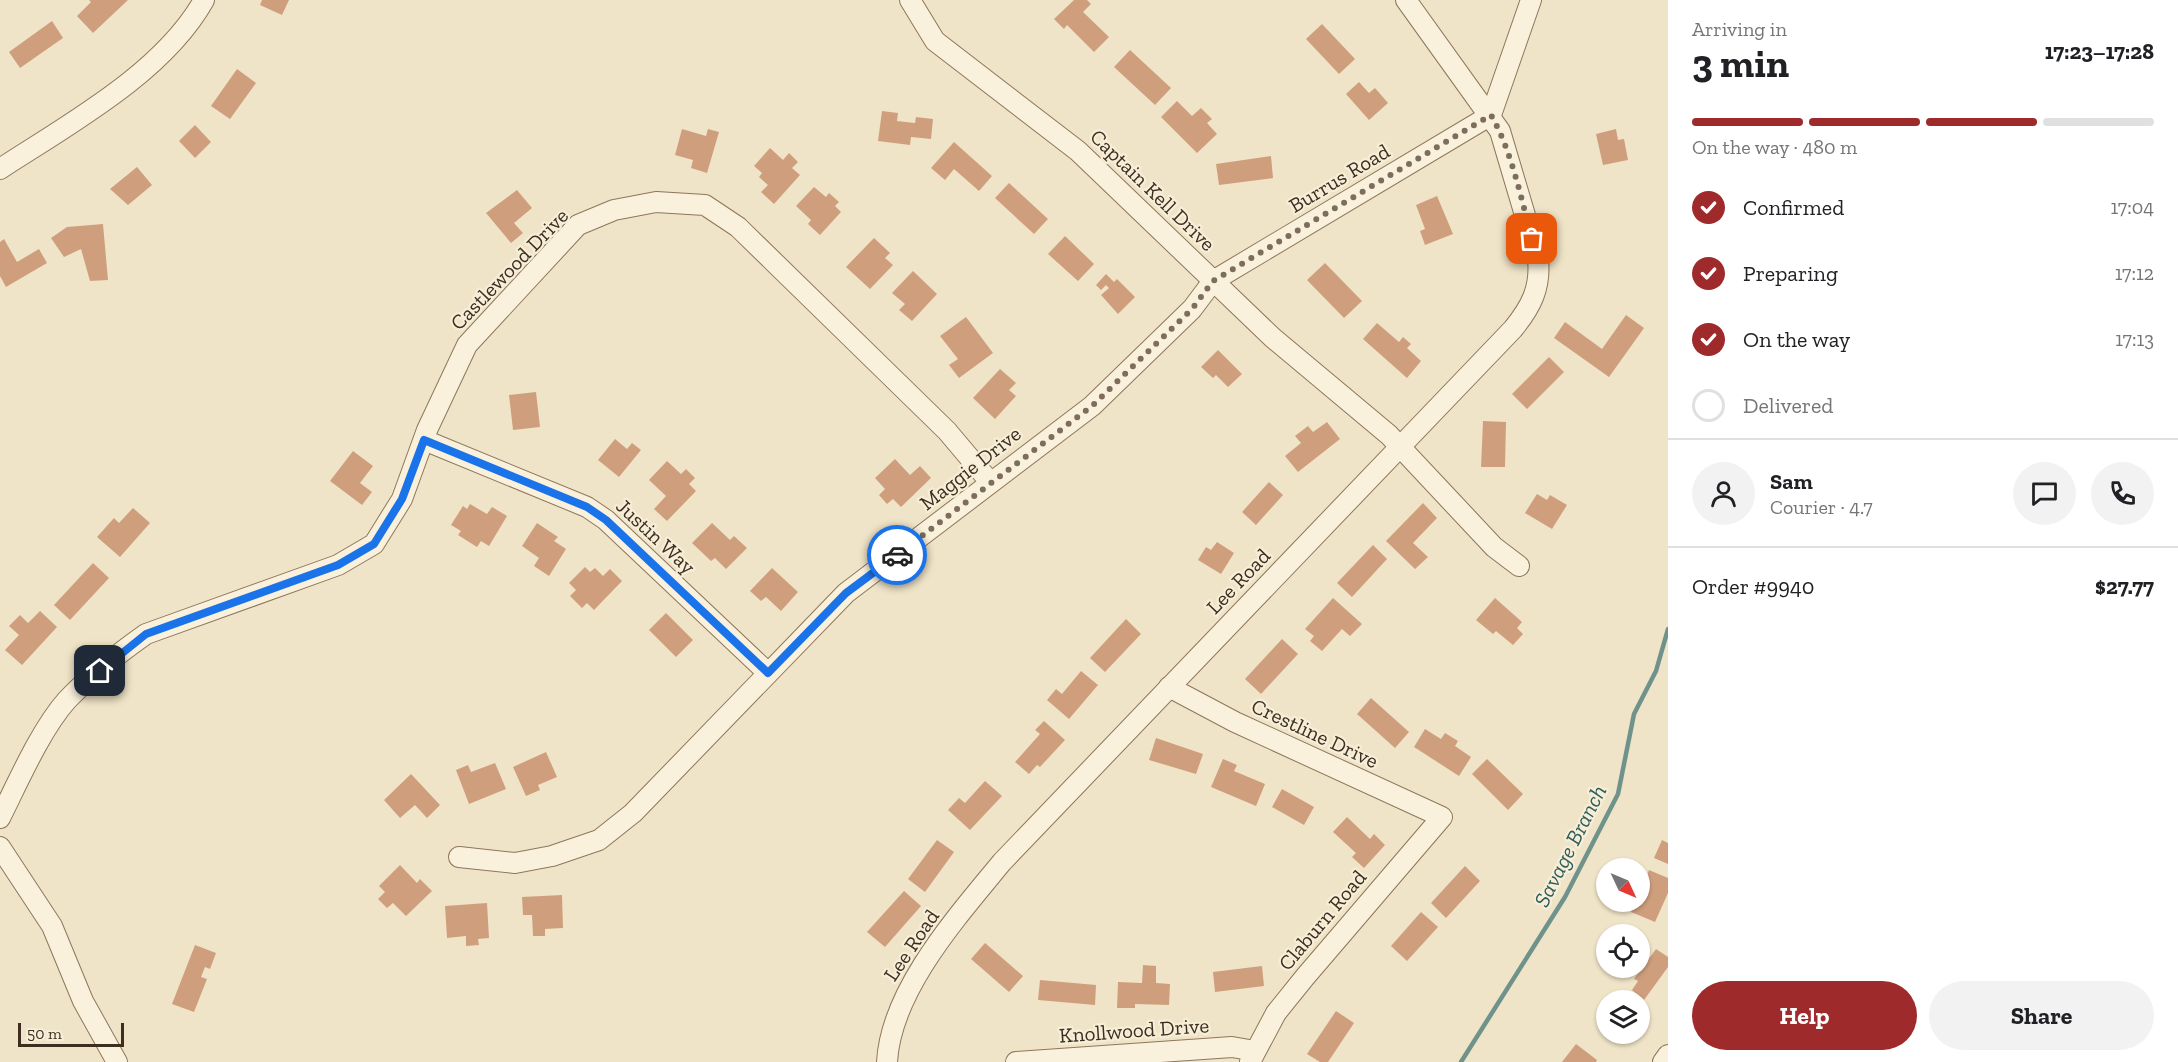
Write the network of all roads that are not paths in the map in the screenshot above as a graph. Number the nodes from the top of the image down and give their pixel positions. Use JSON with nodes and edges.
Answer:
{"nodes":[{"id":1,"x":204,"y":0,"type":"edge"},
{"id":2,"x":910,"y":0,"type":"edge"},
{"id":3,"x":1406,"y":0,"type":"edge"},
{"id":4,"x":1531,"y":0,"type":"edge"},
{"id":5,"x":1491,"y":115,"type":"junction"},
{"id":6,"x":0,"y":169,"type":"edge"},
{"id":7,"x":1213,"y":281,"type":"junction"},
{"id":8,"x":424,"y":440,"type":"junction"},
{"id":9,"x":1400,"y":446,"type":"junction"},
{"id":10,"x":990,"y":482,"type":"junction"},
{"id":11,"x":1519,"y":566,"type":"dead end"},
{"id":12,"x":768,"y":673,"type":"junction"},
{"id":13,"x":1169,"y":687,"type":"junction"},
{"id":14,"x":1442,"y":817,"type":"joint"},
{"id":15,"x":0,"y":818,"type":"edge"},
{"id":16,"x":0,"y":847,"type":"edge"},
{"id":17,"x":459,"y":856,"type":"dead end"},
{"id":18,"x":1252,"y":1057,"type":"edge"},
{"id":19,"x":117,"y":1062,"type":"edge"},
{"id":20,"x":886,"y":1062,"type":"edge"},
{"id":21,"x":1016,"y":1062,"type":"edge"}],
"edges":[{"from":1,"to":6,"type":"street"},
{"from":2,"to":7,"type":"street","name":"Captain Kell Drive"},
{"from":3,"to":5,"type":"street","name":"Lee Road"},
{"from":4,"to":5,"type":"street"},
{"from":5,"to":7,"type":"street","name":"Burrus Road"},
{"from":5,"to":9,"type":"street","name":"Lee Road"},
{"from":7,"to":9,"type":"street","name":"Captain Kell Drive"},
{"from":7,"to":10,"type":"street","name":"Maggie Drive"},
{"from":8,"to":10,"type":"street","name":"Castlewood Drive"},
{"from":8,"to":12,"type":"street","name":"Justin Way"},
{"from":8,"to":15,"type":"street","name":"Castlewood Drive"},
{"from":9,"to":11,"type":"street","name":"Captain Kell Drive"},
{"from":9,"to":13,"type":"street","name":"Lee Road"},
{"from":10,"to":12,"type":"street","name":"Maggie Drive"},
{"from":12,"to":17,"type":"street","name":"Maggie Drive"},
{"from":13,"to":14,"type":"street","name":"Crestline Drive"},
{"from":13,"to":20,"type":"street","name":"Lee Road"},
{"from":14,"to":18,"type":"street","name":"Claburn Road"},
{"from":16,"to":19,"type":"street"},
{"from":18,"to":21,"type":"street","name":"Knollwood Drive"}]}
